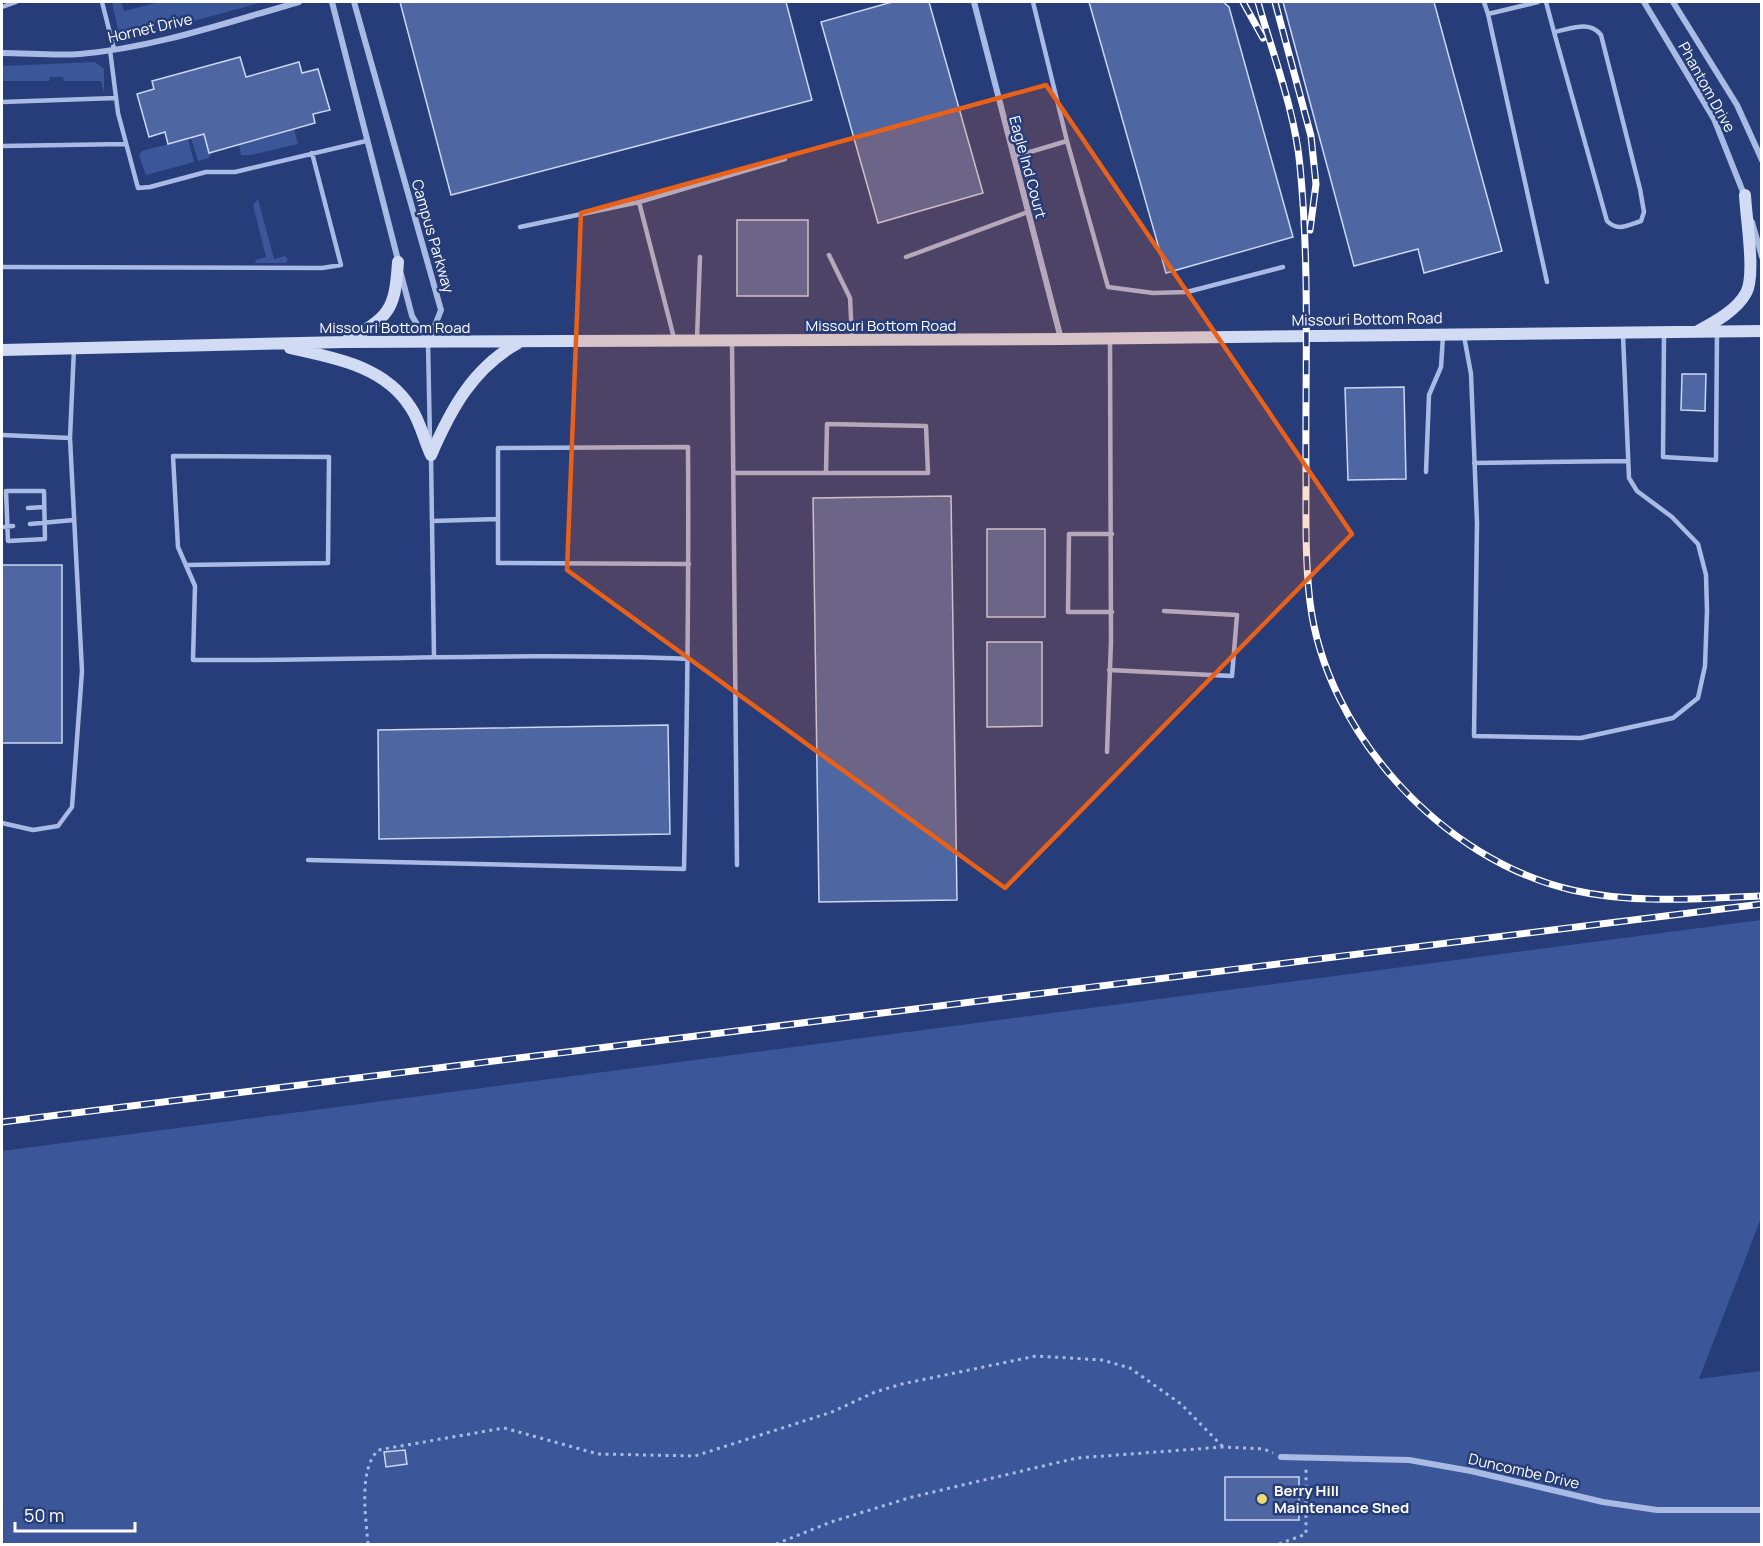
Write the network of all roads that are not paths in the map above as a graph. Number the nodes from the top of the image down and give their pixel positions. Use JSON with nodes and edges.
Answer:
{"nodes":[{"id":1,"x":15,"y":2,"type":"edge"},
{"id":2,"x":102,"y":2,"type":"edge"},
{"id":3,"x":299,"y":2,"type":"edge"},
{"id":4,"x":332,"y":2,"type":"edge"},
{"id":5,"x":354,"y":2,"type":"edge"},
{"id":6,"x":974,"y":2,"type":"edge"},
{"id":7,"x":1033,"y":2,"type":"edge"},
{"id":8,"x":1484,"y":2,"type":"edge"},
{"id":9,"x":1538,"y":2,"type":"edge"},
{"id":10,"x":1546,"y":2,"type":"edge"},
{"id":11,"x":1644,"y":2,"type":"edge"},
{"id":12,"x":1673,"y":2,"type":"edge"},
{"id":13,"x":2,"y":7,"type":"edge"},
{"id":14,"x":1488,"y":14,"type":"junction"},
{"id":15,"x":1554,"y":32,"type":"junction"},
{"id":16,"x":112,"y":50,"type":"junction"},
{"id":17,"x":2,"y":53,"type":"edge"},
{"id":18,"x":116,"y":98,"type":"junction"},
{"id":19,"x":2,"y":102,"type":"edge"},
{"id":20,"x":366,"y":141,"type":"junction"},
{"id":21,"x":1067,"y":141,"type":"junction"},
{"id":22,"x":126,"y":144,"type":"junction"},
{"id":23,"x":2,"y":146,"type":"edge"},
{"id":24,"x":312,"y":153,"type":"junction"},
{"id":25,"x":1013,"y":157,"type":"junction"},
{"id":26,"x":785,"y":159,"type":"dead end"},
{"id":27,"x":1761,"y":160,"type":"edge"},
{"id":28,"x":1745,"y":195,"type":"junction"},
{"id":29,"x":639,"y":202,"type":"junction"},
{"id":30,"x":1028,"y":212,"type":"junction"},
{"id":31,"x":520,"y":227,"type":"dead end"},
{"id":32,"x":829,"y":255,"type":"dead end"},
{"id":33,"x":700,"y":257,"type":"dead end"},
{"id":34,"x":906,"y":257,"type":"dead end"},
{"id":35,"x":1761,"y":257,"type":"edge"},
{"id":36,"x":398,"y":262,"type":"junction"},
{"id":37,"x":2,"y":267,"type":"edge"},
{"id":38,"x":1283,"y":267,"type":"dead end"},
{"id":39,"x":1547,"y":282,"type":"dead end"},
{"id":40,"x":1761,"y":331,"type":"edge"},
{"id":41,"x":1623,"y":332,"type":"junction"},
{"id":42,"x":1664,"y":332,"type":"junction"},
{"id":43,"x":1696,"y":332,"type":"junction"},
{"id":44,"x":1717,"y":332,"type":"junction"},
{"id":45,"x":1464,"y":333,"type":"junction"},
{"id":46,"x":1443,"y":334,"type":"junction"},
{"id":47,"x":1110,"y":338,"type":"junction"},
{"id":48,"x":1062,"y":339,"type":"junction"},
{"id":49,"x":853,"y":340,"type":"junction"},
{"id":50,"x":675,"y":341,"type":"junction"},
{"id":51,"x":697,"y":341,"type":"junction"},
{"id":52,"x":732,"y":341,"type":"junction"},
{"id":53,"x":345,"y":342,"type":"junction"},
{"id":54,"x":428,"y":342,"type":"junction"},
{"id":55,"x":520,"y":342,"type":"junction"},
{"id":56,"x":273,"y":344,"type":"junction"},
{"id":57,"x":74,"y":347,"type":"junction"},
{"id":58,"x":2,"y":350,"type":"edge"},
{"id":59,"x":2,"y":435,"type":"edge"},
{"id":60,"x":70,"y":438,"type":"junction"},
{"id":61,"x":430,"y":455,"type":"junction"},
{"id":62,"x":1628,"y":461,"type":"junction"},
{"id":63,"x":1474,"y":463,"type":"junction"},
{"id":64,"x":1426,"y":472,"type":"dead end"},
{"id":65,"x":734,"y":473,"type":"junction"},
{"id":66,"x":826,"y":473,"type":"junction"},
{"id":67,"x":44,"y":507,"type":"junction"},
{"id":68,"x":28,"y":508,"type":"dead end"},
{"id":69,"x":498,"y":519,"type":"junction"},
{"id":70,"x":74,"y":520,"type":"junction"},
{"id":71,"x":432,"y":520,"type":"junction"},
{"id":72,"x":45,"y":523,"type":"junction"},
{"id":73,"x":30,"y":524,"type":"dead end"},
{"id":74,"x":13,"y":526,"type":"dead end"},
{"id":75,"x":4,"y":527,"type":"edge"},
{"id":76,"x":1112,"y":534,"type":"junction"},
{"id":77,"x":689,"y":564,"type":"junction"},
{"id":78,"x":186,"y":565,"type":"junction"},
{"id":79,"x":1164,"y":611,"type":"dead end"},
{"id":80,"x":1112,"y":612,"type":"junction"},
{"id":81,"x":434,"y":656,"type":"junction"},
{"id":82,"x":689,"y":659,"type":"junction"},
{"id":83,"x":1109,"y":670,"type":"junction"},
{"id":84,"x":1107,"y":752,"type":"dead end"},
{"id":85,"x":2,"y":823,"type":"edge"},
{"id":86,"x":308,"y":860,"type":"dead end"},
{"id":87,"x":737,"y":865,"type":"dead end"},
{"id":88,"x":1281,"y":1457,"type":"road end"},
{"id":89,"x":1761,"y":1510,"type":"edge"}],
"edges":[{"from":1,"to":13,"type":"lane"},
{"from":2,"to":16,"type":"lane"},
{"from":3,"to":16,"type":"street","name":"Hornet Drive"},
{"from":4,"to":20,"type":"street"},
{"from":5,"to":54,"type":"street","name":"Campus Parkway"},
{"from":6,"to":25,"type":"street","name":"Eagle Ind Court"},
{"from":7,"to":21,"type":"lane"},
{"from":8,"to":14,"type":"lane"},
{"from":9,"to":14,"type":"lane"},
{"from":10,"to":15,"type":"lane"},
{"from":11,"to":28,"type":"street","name":"Phantom Drive"},
{"from":12,"to":27,"type":"street","name":"Phantom Drive"},
{"from":14,"to":39,"type":"lane"},
{"from":15,"to":15,"type":"lane"},
{"from":16,"to":17,"type":"street","name":"Hornet Drive"},
{"from":16,"to":18,"type":"lane"},
{"from":18,"to":19,"type":"lane"},
{"from":18,"to":22,"type":"lane"},
{"from":20,"to":24,"type":"lane"},
{"from":20,"to":36,"type":"street"},
{"from":21,"to":25,"type":"lane"},
{"from":21,"to":38,"type":"lane"},
{"from":22,"to":23,"type":"lane"},
{"from":22,"to":24,"type":"lane"},
{"from":24,"to":37,"type":"lane"},
{"from":25,"to":30,"type":"street","name":"Eagle Ind Court"},
{"from":26,"to":29,"type":"lane"},
{"from":28,"to":35,"type":"street","name":"Phantom Drive"},
{"from":28,"to":43,"type":"street"},
{"from":29,"to":31,"type":"lane"},
{"from":29,"to":50,"type":"lane"},
{"from":30,"to":34,"type":"lane"},
{"from":30,"to":48,"type":"street","name":"Eagle Ind Court"},
{"from":32,"to":49,"type":"lane"},
{"from":33,"to":51,"type":"lane"},
{"from":36,"to":53,"type":"street"},
{"from":36,"to":54,"type":"street"},
{"from":40,"to":44,"type":"street","name":"Missouri Bottom Road"},
{"from":41,"to":42,"type":"street","name":"Missouri Bottom Road"},
{"from":41,"to":45,"type":"street","name":"Missouri Bottom Road"},
{"from":41,"to":62,"type":"lane"},
{"from":42,"to":43,"type":"street","name":"Missouri Bottom Road"},
{"from":42,"to":44,"type":"lane"},
{"from":43,"to":44,"type":"street","name":"Missouri Bottom Road"},
{"from":45,"to":46,"type":"street","name":"Missouri Bottom Road"},
{"from":45,"to":63,"type":"lane"},
{"from":46,"to":47,"type":"street","name":"Missouri Bottom Road"},
{"from":46,"to":64,"type":"lane"},
{"from":47,"to":48,"type":"street","name":"Missouri Bottom Road"},
{"from":47,"to":76,"type":"lane"},
{"from":48,"to":49,"type":"street","name":"Missouri Bottom Road"},
{"from":49,"to":52,"type":"street","name":"Missouri Bottom Road"},
{"from":50,"to":51,"type":"street","name":"Missouri Bottom Road"},
{"from":50,"to":55,"type":"street","name":"Missouri Bottom Road"},
{"from":51,"to":52,"type":"street","name":"Missouri Bottom Road"},
{"from":52,"to":65,"type":"lane"},
{"from":53,"to":54,"type":"street","name":"Missouri Bottom Road"},
{"from":53,"to":56,"type":"street","name":"Missouri Bottom Road"},
{"from":54,"to":55,"type":"street","name":"Missouri Bottom Road"},
{"from":54,"to":61,"type":"lane"},
{"from":55,"to":61,"type":"street"},
{"from":56,"to":57,"type":"street","name":"Missouri Bottom Road"},
{"from":56,"to":61,"type":"street"},
{"from":57,"to":58,"type":"street","name":"Missouri Bottom Road"},
{"from":57,"to":60,"type":"lane"},
{"from":59,"to":60,"type":"lane"},
{"from":60,"to":70,"type":"lane"},
{"from":61,"to":71,"type":"lane"},
{"from":62,"to":63,"type":"lane"},
{"from":62,"to":63,"type":"lane"},
{"from":65,"to":66,"type":"lane"},
{"from":65,"to":87,"type":"lane"},
{"from":66,"to":66,"type":"lane"},
{"from":67,"to":68,"type":"lane"},
{"from":67,"to":72,"type":"lane"},
{"from":67,"to":75,"type":"lane"},
{"from":69,"to":71,"type":"lane"},
{"from":69,"to":77,"type":"lane"},
{"from":69,"to":77,"type":"lane"},
{"from":70,"to":72,"type":"lane"},
{"from":70,"to":85,"type":"lane"},
{"from":71,"to":81,"type":"lane"},
{"from":72,"to":73,"type":"lane"},
{"from":72,"to":75,"type":"lane"},
{"from":74,"to":75,"type":"lane"},
{"from":76,"to":80,"type":"lane"},
{"from":76,"to":80,"type":"lane"},
{"from":77,"to":82,"type":"lane"},
{"from":78,"to":78,"type":"lane"},
{"from":78,"to":81,"type":"lane"},
{"from":79,"to":83,"type":"lane"},
{"from":80,"to":83,"type":"lane"},
{"from":81,"to":82,"type":"lane"},
{"from":82,"to":86,"type":"lane"},
{"from":83,"to":84,"type":"lane"},
{"from":88,"to":89,"type":"street","name":"Duncombe Drive"}]}
